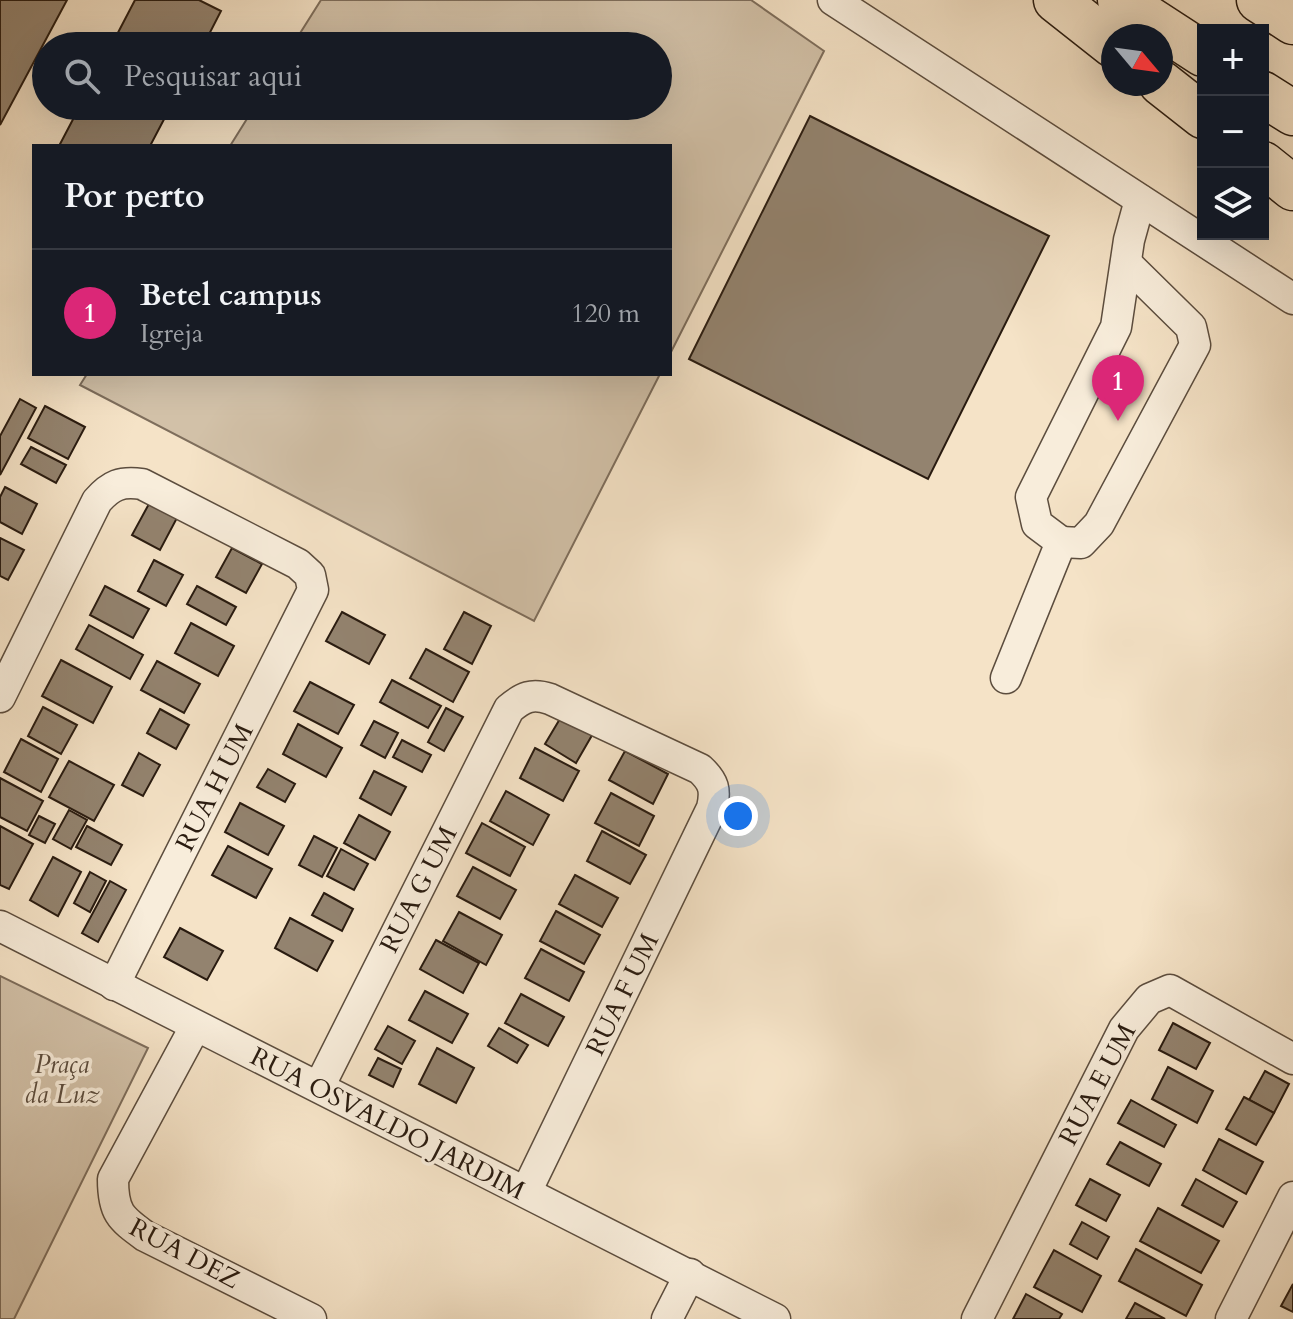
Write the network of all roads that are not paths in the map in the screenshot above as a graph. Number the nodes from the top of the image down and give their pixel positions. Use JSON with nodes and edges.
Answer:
{"nodes":[{"id":1,"x":833,"y":0,"type":"edge"},
{"id":2,"x":1056,"y":0,"type":"edge"},
{"id":3,"x":1120,"y":0,"type":"edge"},
{"id":4,"x":1259,"y":0,"type":"edge"},
{"id":5,"x":1293,"y":22,"type":"edge"},
{"id":6,"x":1101,"y":36,"type":"edge"},
{"id":7,"x":1197,"y":50,"type":"edge"},
{"id":8,"x":1173,"y":92,"type":"edge"},
{"id":9,"x":1266,"y":96,"type":"edge"},
{"id":10,"x":1197,"y":111,"type":"edge"},
{"id":11,"x":1293,"y":113,"type":"edge"},
{"id":12,"x":1268,"y":168,"type":"edge"},
{"id":13,"x":1293,"y":188,"type":"edge"},
{"id":14,"x":1140,"y":200,"type":"junction"},
{"id":15,"x":1126,"y":263,"type":"junction"},
{"id":16,"x":1293,"y":299,"type":"edge"},
{"id":17,"x":1061,"y":542,"type":"junction"},
{"id":18,"x":1006,"y":678,"type":"dead end"},
{"id":19,"x":0,"y":697,"type":"edge"},
{"id":20,"x":523,"y":697,"type":"joint"},
{"id":21,"x":0,"y":926,"type":"edge"},
{"id":22,"x":114,"y":985,"type":"junction"},
{"id":23,"x":195,"y":1027,"type":"junction"},
{"id":24,"x":1293,"y":1059,"type":"edge"},
{"id":25,"x":319,"y":1087,"type":"junction"},
{"id":26,"x":526,"y":1192,"type":"junction"},
{"id":27,"x":1293,"y":1197,"type":"edge"},
{"id":28,"x":690,"y":1274,"type":"junction"},
{"id":29,"x":772,"y":1318,"type":"edge"},
{"id":30,"x":311,"y":1319,"type":"edge"},
{"id":31,"x":667,"y":1319,"type":"edge"},
{"id":32,"x":977,"y":1319,"type":"edge"},
{"id":33,"x":1231,"y":1319,"type":"edge"}],
"edges":[{"from":1,"to":14,"type":"street"},
{"from":2,"to":6,"type":"highway"},
{"from":3,"to":7,"type":"highway"},
{"from":4,"to":5,"type":"highway"},
{"from":8,"to":10,"type":"highway"},
{"from":9,"to":11,"type":"highway"},
{"from":12,"to":13,"type":"highway"},
{"from":14,"to":15,"type":"street"},
{"from":14,"to":16,"type":"street"},
{"from":15,"to":17,"type":"street"},
{"from":15,"to":17,"type":"street"},
{"from":17,"to":18,"type":"street"},
{"from":19,"to":22,"type":"street","name":"RUA H UM"},
{"from":20,"to":25,"type":"street","name":"RUA G UM"},
{"from":20,"to":26,"type":"street","name":"RUA F UM"},
{"from":21,"to":22,"type":"street","name":"RUA OSVALDO JARDIM"},
{"from":22,"to":23,"type":"street","name":"RUA OSVALDO JARDIM"},
{"from":23,"to":25,"type":"street","name":"RUA OSVALDO JARDIM"},
{"from":23,"to":30,"type":"street","name":"RUA DEZ"},
{"from":24,"to":32,"type":"street","name":"RUA E UM"},
{"from":25,"to":26,"type":"street","name":"RUA OSVALDO JARDIM"},
{"from":26,"to":28,"type":"street","name":"RUA OSVALDO JARDIM"},
{"from":27,"to":33,"type":"street"},
{"from":28,"to":29,"type":"street","name":"RUA OSVALDO JARDIM"},
{"from":28,"to":31,"type":"street"}]}
